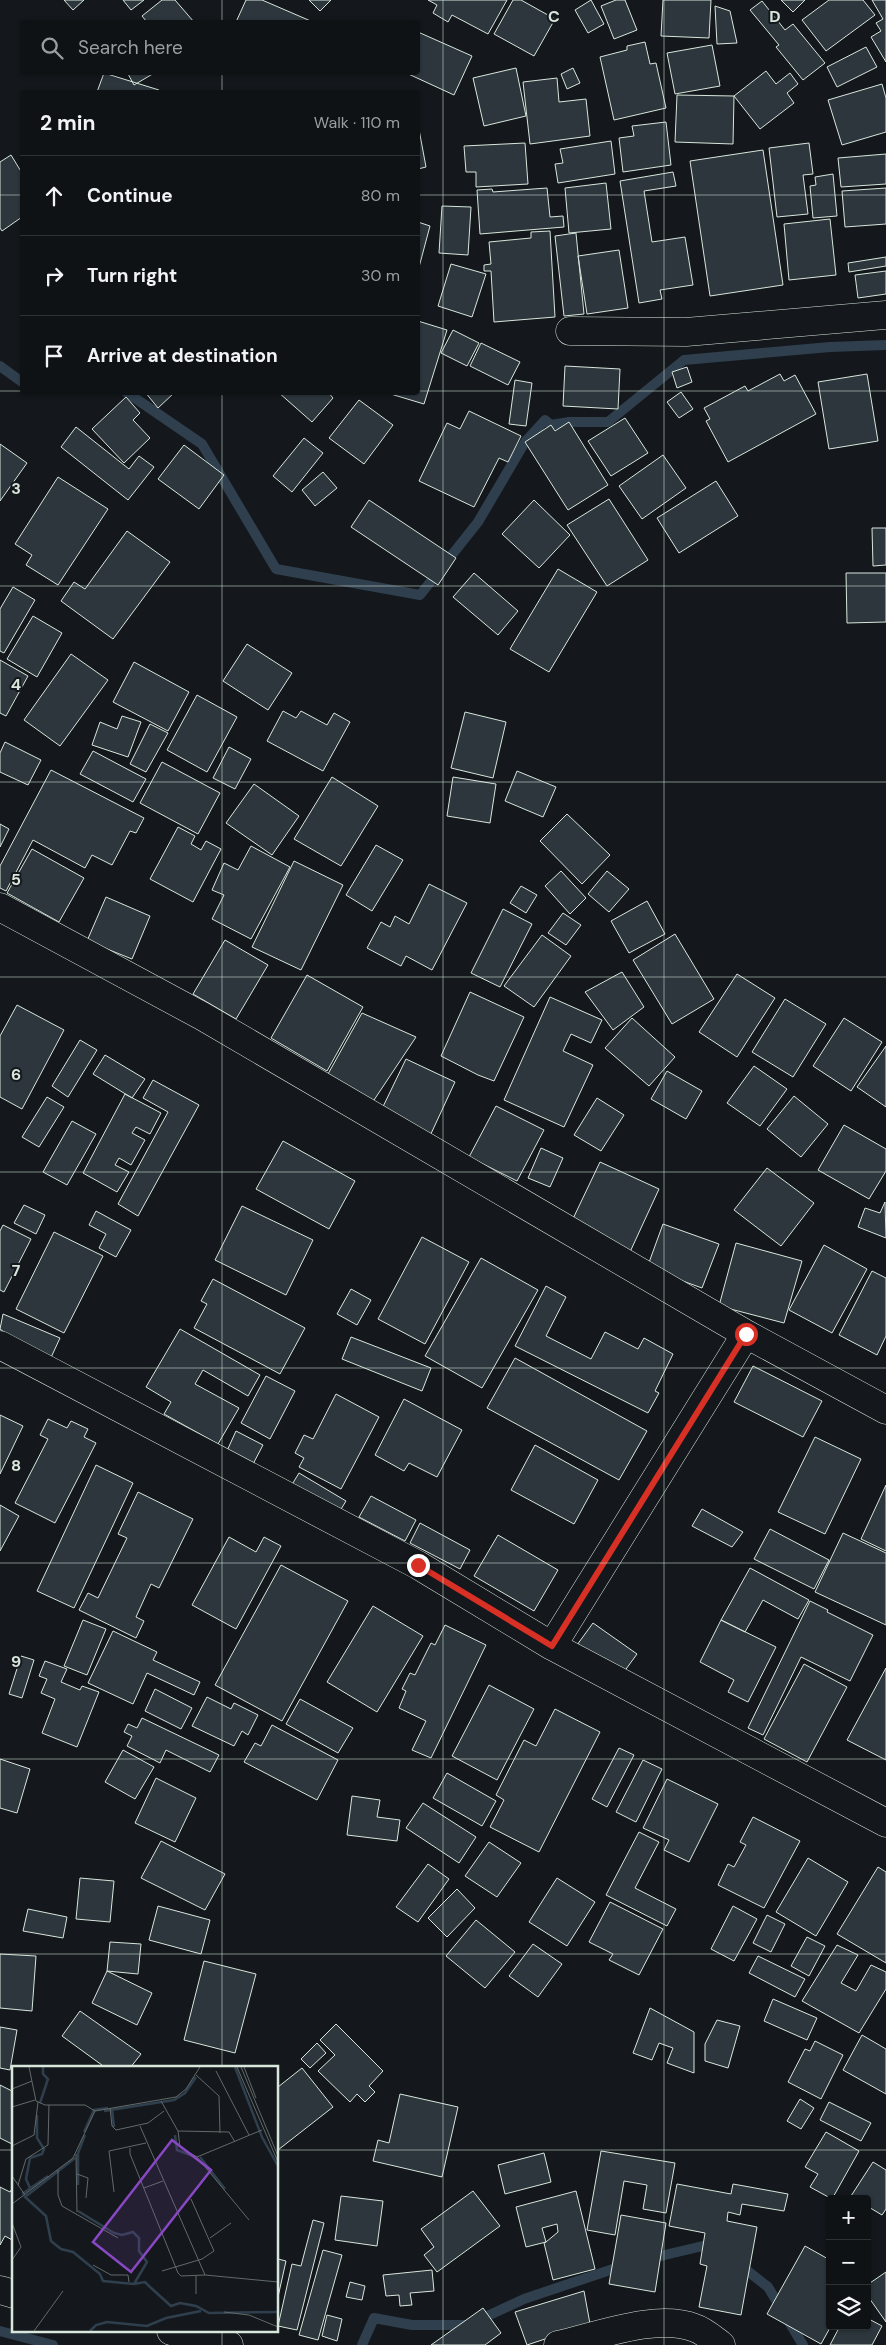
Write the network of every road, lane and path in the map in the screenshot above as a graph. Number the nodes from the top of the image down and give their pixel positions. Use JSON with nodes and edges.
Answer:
{"nodes":[{"id":1,"x":886,"y":315,"type":"edge"},
{"id":2,"x":570,"y":331,"type":"dead end"},
{"id":3,"x":0,"y":907,"type":"edge"},
{"id":4,"x":746,"y":1334,"type":"junction"},
{"id":5,"x":0,"y":1345,"type":"edge"},
{"id":6,"x":886,"y":1410,"type":"edge"},
{"id":7,"x":552,"y":1646,"type":"junction"},
{"id":8,"x":886,"y":1823,"type":"edge"},
{"id":9,"x":175,"y":2332,"type":"edge"},
{"id":10,"x":229,"y":2345,"type":"edge"},
{"id":11,"x":558,"y":2345,"type":"edge"},
{"id":12,"x":721,"y":2345,"type":"edge"}],
"edges":[{"from":1,"to":2,"type":"street"},
{"from":3,"to":4,"type":"street"},
{"from":4,"to":6,"type":"street"},
{"from":4,"to":7,"type":"street"},
{"from":5,"to":7,"type":"street"},
{"from":7,"to":8,"type":"street"},
{"from":9,"to":10,"type":"street"},
{"from":11,"to":12,"type":"street"}]}
